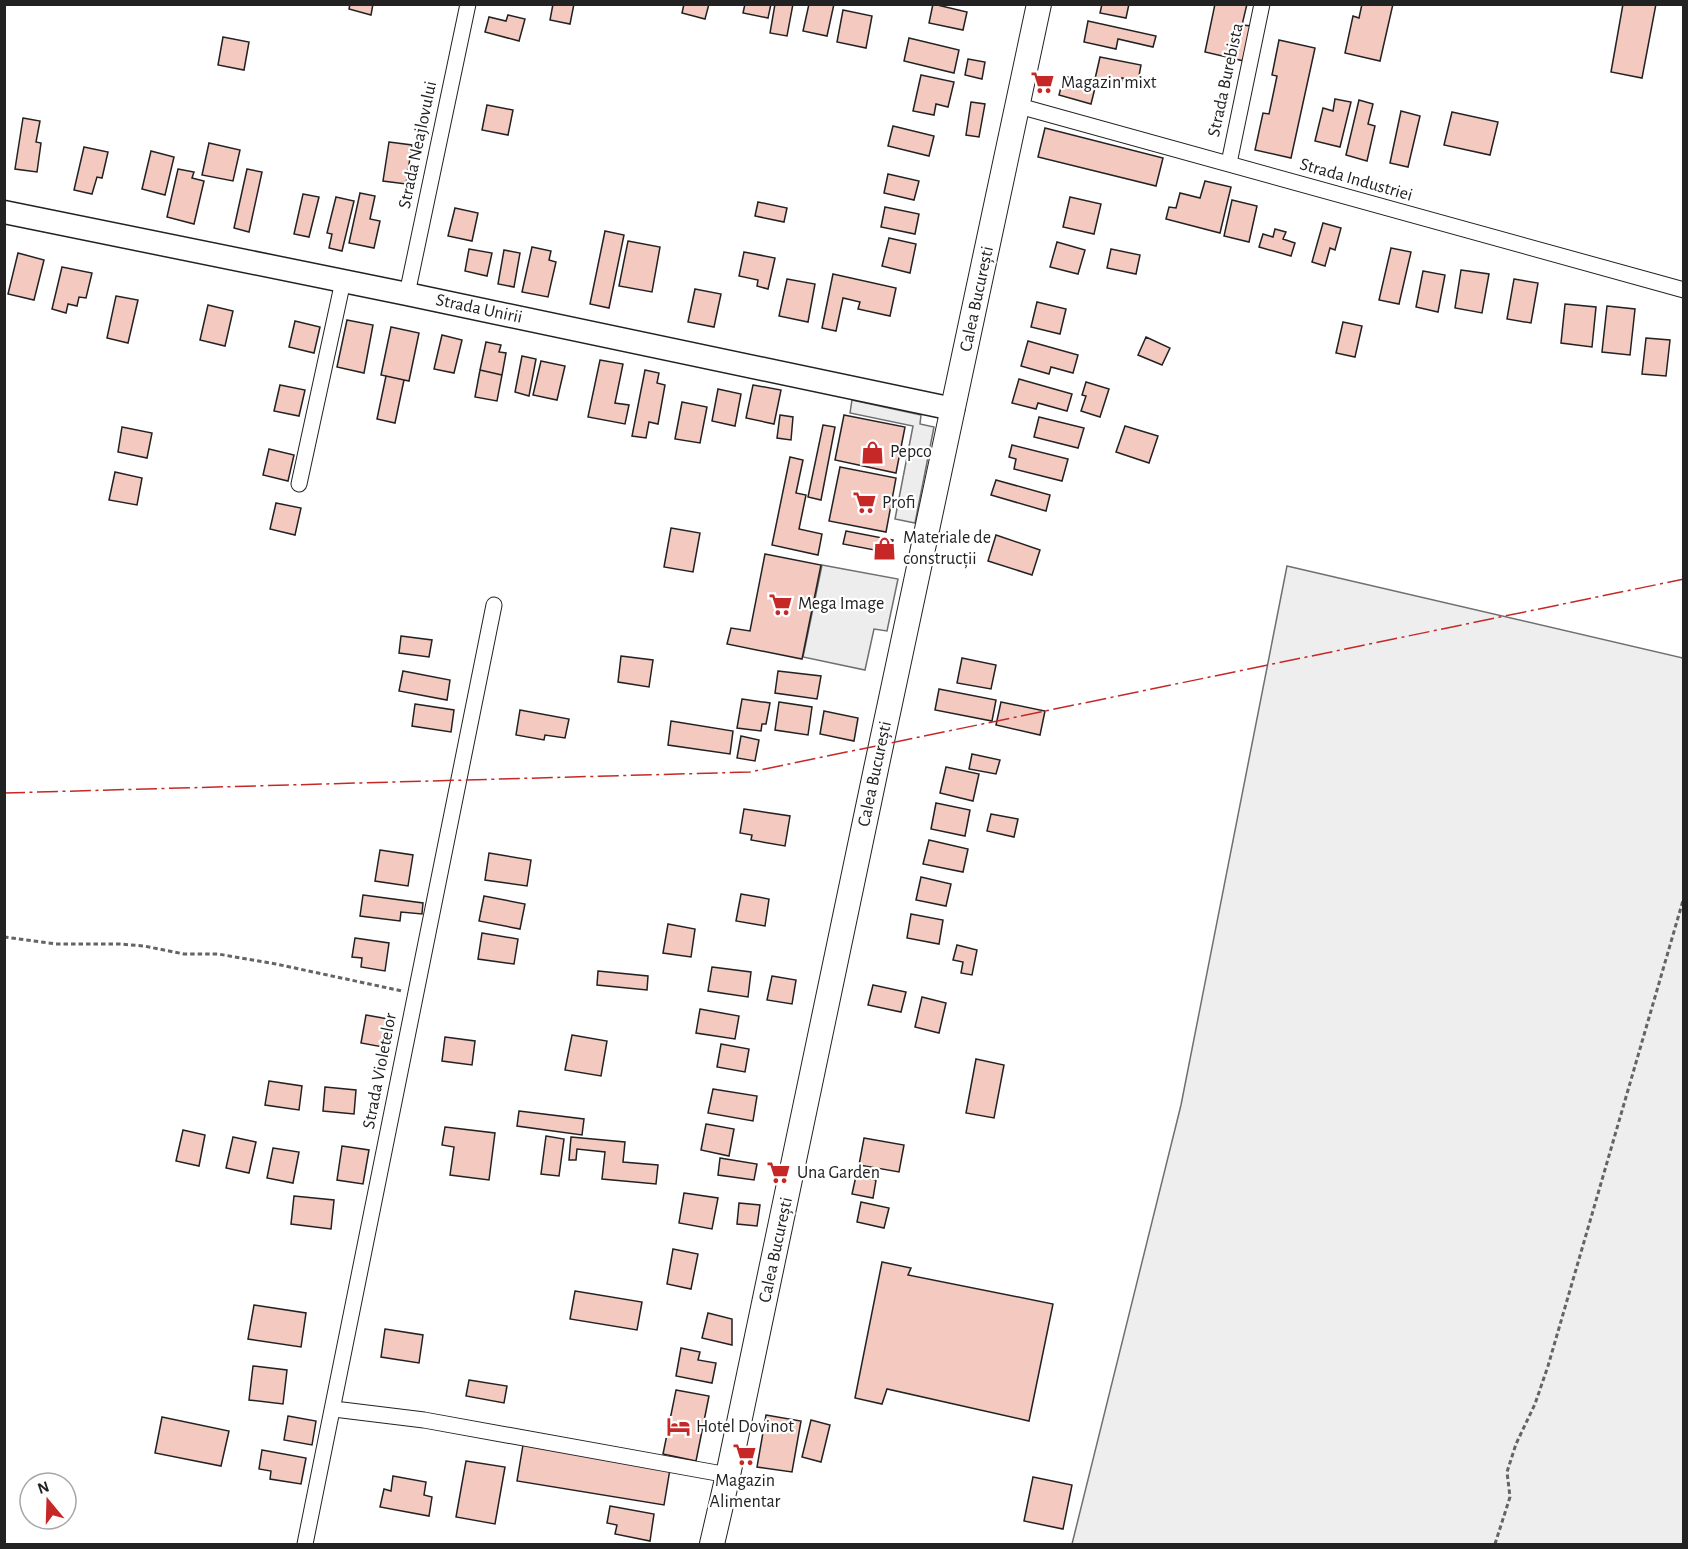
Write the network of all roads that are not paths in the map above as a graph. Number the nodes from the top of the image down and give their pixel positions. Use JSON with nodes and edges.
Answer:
{"nodes":[{"id":1,"x":468,"y":4,"type":"edge"},
{"id":2,"x":1262,"y":4,"type":"edge"},
{"id":3,"x":1034,"y":6,"type":"edge"},
{"id":4,"x":1019,"y":106,"type":"junction"},
{"id":5,"x":1229,"y":163,"type":"junction"},
{"id":6,"x":4,"y":212,"type":"edge"},
{"id":7,"x":343,"y":281,"type":"junction"},
{"id":8,"x":1683,"y":290,"type":"edge"},
{"id":9,"x":407,"y":294,"type":"junction"},
{"id":10,"x":953,"y":409,"type":"junction"},
{"id":11,"x":299,"y":484,"type":"dead end"},
{"id":12,"x":494,"y":605,"type":"dead end"},
{"id":13,"x":334,"y":1409,"type":"junction"},
{"id":14,"x":728,"y":1475,"type":"junction"},
{"id":15,"x":305,"y":1545,"type":"edge"},
{"id":16,"x":712,"y":1545,"type":"edge"}],
"edges":[{"from":1,"to":9,"type":"street","name":"Strada Neajlovului"},
{"from":2,"to":5,"type":"street","name":"Strada Burebista"},
{"from":3,"to":4,"type":"main road","name":"Calea București"},
{"from":4,"to":5,"type":"street","name":"Strada Industriei"},
{"from":4,"to":10,"type":"main road","name":"Calea București"},
{"from":5,"to":8,"type":"street","name":"Strada Industriei"},
{"from":6,"to":7,"type":"main road","name":"Strada Unirii"},
{"from":7,"to":9,"type":"main road","name":"Strada Unirii"},
{"from":7,"to":11,"type":"street"},
{"from":9,"to":10,"type":"main road","name":"Strada Unirii"},
{"from":10,"to":14,"type":"main road","name":"Calea București"},
{"from":12,"to":13,"type":"street","name":"Strada Violetelor"},
{"from":13,"to":14,"type":"street"},
{"from":13,"to":15,"type":"street","name":"Strada Violetelor"},
{"from":14,"to":16,"type":"main road","name":"Calea București"}]}
